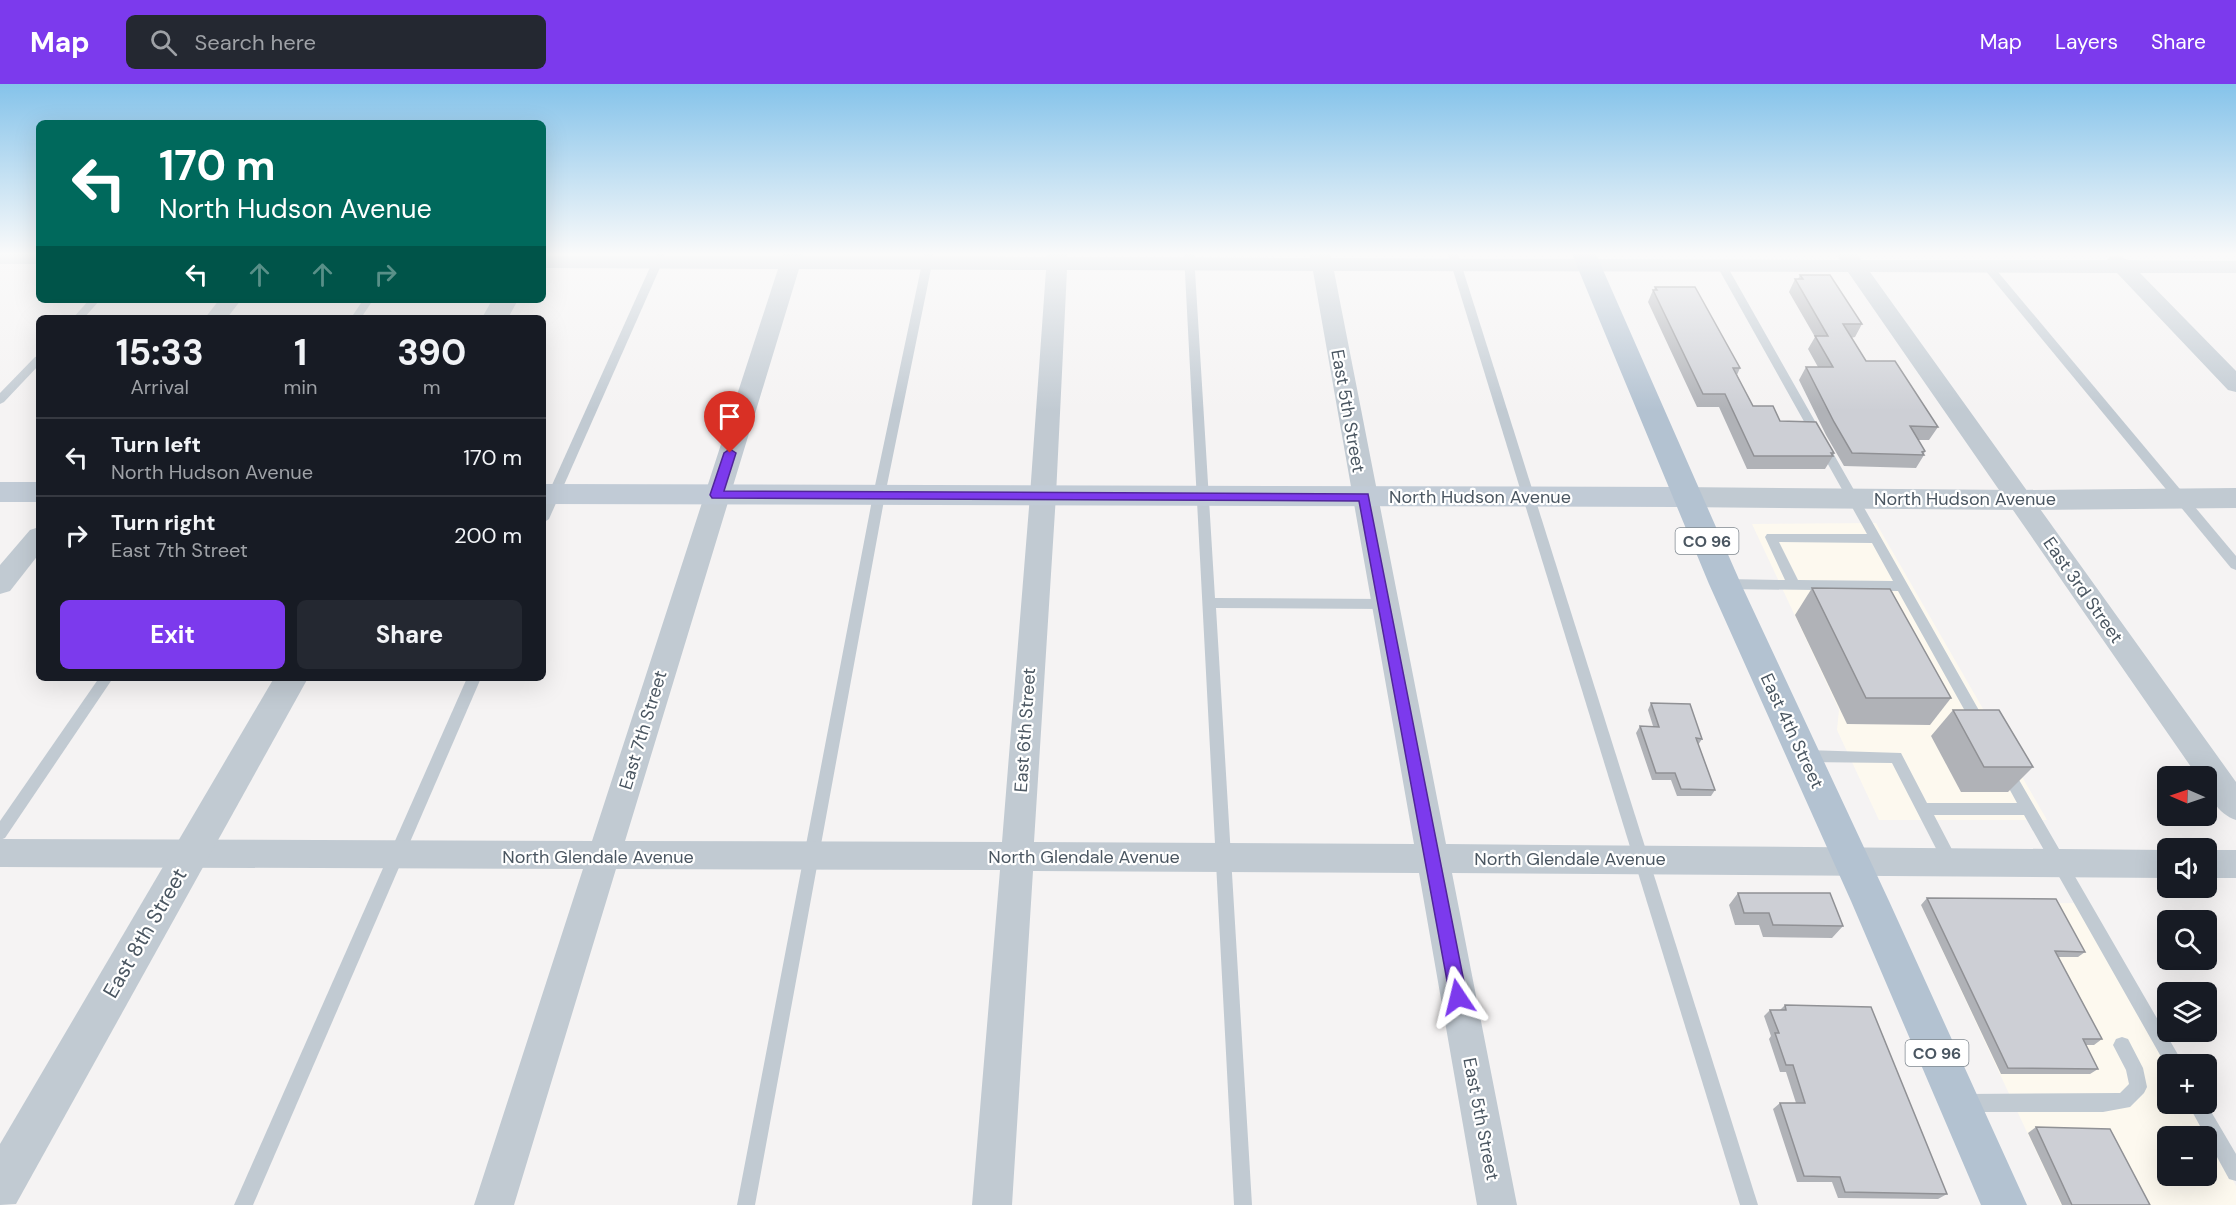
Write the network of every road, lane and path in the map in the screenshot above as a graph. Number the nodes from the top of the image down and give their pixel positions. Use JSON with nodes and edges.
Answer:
{"nodes":[{"id":1,"x":637,"y":306,"type":"edge"},
{"id":2,"x":776,"y":306,"type":"edge"},
{"id":3,"x":918,"y":306,"type":"edge"},
{"id":4,"x":1054,"y":306,"type":"edge"},
{"id":5,"x":1192,"y":306,"type":"edge"},
{"id":6,"x":1329,"y":306,"type":"edge"},
{"id":7,"x":1470,"y":306,"type":"edge"},
{"id":8,"x":1606,"y":306,"type":"edge"},
{"id":9,"x":1745,"y":306,"type":"edge"},
{"id":10,"x":1883,"y":306,"type":"edge"},
{"id":11,"x":2021,"y":306,"type":"edge"},
{"id":12,"x":2161,"y":306,"type":"edge"},
{"id":13,"x":36,"y":362,"type":"edge"},
{"id":14,"x":2236,"y":385,"type":"edge"},
{"id":15,"x":0,"y":400,"type":"edge"},
{"id":16,"x":0,"y":492,"type":"edge"},
{"id":17,"x":36,"y":492,"type":"edge"},
{"id":18,"x":717,"y":495,"type":"junction"},
{"id":19,"x":879,"y":495,"type":"junction"},
{"id":20,"x":1043,"y":495,"type":"junction"},
{"id":21,"x":1203,"y":495,"type":"junction"},
{"id":22,"x":1364,"y":496,"type":"junction"},
{"id":23,"x":1529,"y":496,"type":"junction"},
{"id":24,"x":1683,"y":497,"type":"junction"},
{"id":25,"x":2181,"y":498,"type":"junction"},
{"id":26,"x":2236,"y":498,"type":"edge"},
{"id":27,"x":1853,"y":499,"type":"junction"},
{"id":28,"x":2019,"y":500,"type":"junction"},
{"id":29,"x":547,"y":502,"type":"edge"},
{"id":30,"x":1875,"y":539,"type":"junction"},
{"id":31,"x":36,"y":540,"type":"edge"},
{"id":32,"x":2236,"y":565,"type":"edge"},
{"id":33,"x":0,"y":584,"type":"edge"},
{"id":34,"x":1725,"y":584,"type":"junction"},
{"id":35,"x":1793,"y":584,"type":"junction"},
{"id":36,"x":1902,"y":586,"type":"junction"},
{"id":37,"x":1210,"y":603,"type":"junction"},
{"id":38,"x":1385,"y":604,"type":"junction"},
{"id":39,"x":104,"y":681,"type":"edge"},
{"id":40,"x":289,"y":681,"type":"edge"},
{"id":41,"x":473,"y":681,"type":"edge"},
{"id":42,"x":1988,"y":738,"type":"edge"},
{"id":43,"x":1804,"y":756,"type":"junction"},
{"id":44,"x":1999,"y":758,"type":"edge"},
{"id":45,"x":2236,"y":807,"type":"edge"},
{"id":46,"x":1923,"y":809,"type":"junction"},
{"id":47,"x":2028,"y":809,"type":"junction"},
{"id":48,"x":0,"y":832,"type":"edge"},
{"id":49,"x":0,"y":853,"type":"edge"},
{"id":50,"x":191,"y":854,"type":"junction"},
{"id":51,"x":397,"y":856,"type":"junction"},
{"id":52,"x":604,"y":857,"type":"junction"},
{"id":53,"x":813,"y":857,"type":"junction"},
{"id":54,"x":1015,"y":857,"type":"junction"},
{"id":55,"x":1224,"y":857,"type":"junction"},
{"id":56,"x":1432,"y":859,"type":"junction"},
{"id":57,"x":1641,"y":859,"type":"junction"},
{"id":58,"x":1950,"y":861,"type":"junction"},
{"id":59,"x":1852,"y":862,"type":"junction"},
{"id":60,"x":2059,"y":864,"type":"junction"},
{"id":61,"x":2157,"y":864,"type":"edge"},
{"id":62,"x":2217,"y":864,"type":"edge"},
{"id":63,"x":2236,"y":864,"type":"edge"},
{"id":64,"x":2121,"y":1045,"type":"dead end"},
{"id":65,"x":2169,"y":1054,"type":"edge"},
{"id":66,"x":1959,"y":1103,"type":"junction"},
{"id":67,"x":2203,"y":1114,"type":"edge"},
{"id":68,"x":2236,"y":1172,"type":"edge"},
{"id":69,"x":0,"y":1188,"type":"edge"},
{"id":70,"x":243,"y":1205,"type":"edge"},
{"id":71,"x":494,"y":1205,"type":"edge"},
{"id":72,"x":746,"y":1205,"type":"edge"},
{"id":73,"x":992,"y":1205,"type":"edge"},
{"id":74,"x":1243,"y":1205,"type":"edge"},
{"id":75,"x":1497,"y":1205,"type":"edge"},
{"id":76,"x":1749,"y":1205,"type":"edge"},
{"id":77,"x":2004,"y":1205,"type":"edge"}],
"edges":[{"from":1,"to":29,"type":"lane"},
{"from":2,"to":18,"type":"street","name":"East 7th Street"},
{"from":3,"to":19,"type":"lane"},
{"from":4,"to":20,"type":"street","name":"East 6th Street"},
{"from":5,"to":21,"type":"lane"},
{"from":6,"to":22,"type":"street","name":"East 5th Street"},
{"from":7,"to":23,"type":"lane"},
{"from":8,"to":24,"type":"main road","name":"East 4th Street","number":"CO 96"},
{"from":9,"to":27,"type":"lane"},
{"from":10,"to":28,"type":"street","name":"East 3rd Street"},
{"from":11,"to":25,"type":"lane"},
{"from":12,"to":14,"type":"street"},
{"from":13,"to":15,"type":"lane"},
{"from":16,"to":17,"type":"main road"},
{"from":18,"to":19,"type":"main road","name":"North Hudson Avenue"},
{"from":18,"to":29,"type":"main road","name":"North Hudson Avenue"},
{"from":18,"to":52,"type":"street","name":"East 7th Street"},
{"from":19,"to":20,"type":"main road","name":"North Hudson Avenue"},
{"from":19,"to":53,"type":"lane"},
{"from":20,"to":21,"type":"main road","name":"North Hudson Avenue"},
{"from":20,"to":54,"type":"street","name":"East 6th Street"},
{"from":21,"to":22,"type":"main road","name":"North Hudson Avenue"},
{"from":21,"to":37,"type":"lane"},
{"from":22,"to":23,"type":"main road","name":"North Hudson Avenue"},
{"from":22,"to":38,"type":"street","name":"East 5th Street"},
{"from":23,"to":24,"type":"main road","name":"North Hudson Avenue"},
{"from":23,"to":57,"type":"lane"},
{"from":24,"to":27,"type":"street","name":"North Hudson Avenue"},
{"from":24,"to":34,"type":"main road","name":"East 4th Street","number":"CO 96"},
{"from":25,"to":26,"type":"street","name":"North Hudson Avenue"},
{"from":25,"to":28,"type":"street","name":"North Hudson Avenue"},
{"from":25,"to":32,"type":"lane"},
{"from":27,"to":28,"type":"street","name":"North Hudson Avenue"},
{"from":27,"to":30,"type":"lane"},
{"from":28,"to":45,"type":"street","name":"East 3rd Street"},
{"from":30,"to":35,"type":"lane"},
{"from":30,"to":36,"type":"lane"},
{"from":31,"to":33,"type":"street"},
{"from":34,"to":35,"type":"lane"},
{"from":34,"to":43,"type":"main road","name":"East 4th Street","number":"CO 96"},
{"from":35,"to":36,"type":"lane"},
{"from":36,"to":42,"type":"lane"},
{"from":37,"to":38,"type":"lane"},
{"from":37,"to":55,"type":"lane"},
{"from":38,"to":56,"type":"street","name":"East 5th Street"},
{"from":39,"to":48,"type":"lane"},
{"from":40,"to":50,"type":"street","name":"East 8th Street"},
{"from":41,"to":51,"type":"lane"},
{"from":43,"to":46,"type":"lane"},
{"from":43,"to":59,"type":"main road","name":"East 4th Street","number":"CO 96"},
{"from":44,"to":47,"type":"lane"},
{"from":46,"to":47,"type":"lane"},
{"from":46,"to":58,"type":"lane"},
{"from":47,"to":60,"type":"lane"},
{"from":49,"to":50,"type":"street","name":"North Glendale Avenue"},
{"from":50,"to":51,"type":"street","name":"North Glendale Avenue"},
{"from":50,"to":69,"type":"street","name":"East 8th Street"},
{"from":51,"to":52,"type":"street","name":"North Glendale Avenue"},
{"from":51,"to":70,"type":"lane"},
{"from":52,"to":53,"type":"street","name":"North Glendale Avenue"},
{"from":52,"to":71,"type":"street","name":"East 7th Street"},
{"from":53,"to":54,"type":"street","name":"North Glendale Avenue"},
{"from":53,"to":72,"type":"lane"},
{"from":54,"to":55,"type":"street","name":"North Glendale Avenue"},
{"from":54,"to":73,"type":"street","name":"East 6th Street"},
{"from":55,"to":56,"type":"street","name":"North Glendale Avenue"},
{"from":55,"to":74,"type":"lane"},
{"from":56,"to":57,"type":"street","name":"North Glendale Avenue"},
{"from":56,"to":75,"type":"street","name":"East 5th Street"},
{"from":57,"to":59,"type":"street","name":"North Glendale Avenue"},
{"from":57,"to":76,"type":"lane"},
{"from":58,"to":59,"type":"street","name":"North Glendale Avenue"},
{"from":58,"to":60,"type":"street","name":"North Glendale Avenue"},
{"from":59,"to":66,"type":"main road","name":"East 4th Street","number":"CO 96"},
{"from":60,"to":61,"type":"street","name":"North Glendale Avenue"},
{"from":60,"to":65,"type":"lane"},
{"from":62,"to":63,"type":"street"},
{"from":64,"to":66,"type":"lane"},
{"from":66,"to":77,"type":"main road","name":"East 4th Street","number":"CO 96"},
{"from":67,"to":68,"type":"lane"}]}
